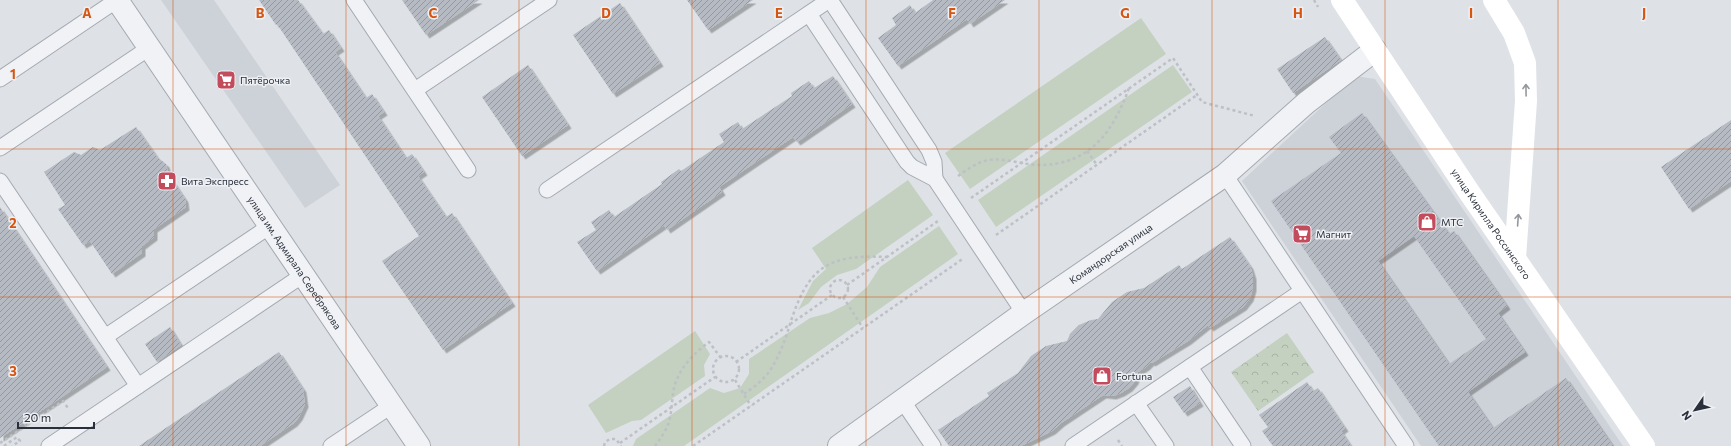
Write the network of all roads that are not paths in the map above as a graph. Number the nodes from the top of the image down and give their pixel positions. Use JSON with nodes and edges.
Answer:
{"nodes":[{"id":1,"x":117,"y":0,"type":"edge"},
{"id":2,"x":354,"y":0,"type":"edge"},
{"id":3,"x":549,"y":0,"type":"edge"},
{"id":4,"x":1342,"y":0,"type":"edge"},
{"id":5,"x":1494,"y":0,"type":"edge"},
{"id":6,"x":821,"y":4,"type":"edge"},
{"id":7,"x":149,"y":48,"type":"junction"},
{"id":8,"x":1375,"y":50,"type":"junction"},
{"id":9,"x":0,"y":79,"type":"edge"},
{"id":10,"x":415,"y":90,"type":"junction"},
{"id":11,"x":0,"y":148,"type":"edge"},
{"id":12,"x":468,"y":170,"type":"dead end"},
{"id":13,"x":1225,"y":175,"type":"junction"},
{"id":14,"x":935,"y":179,"type":"junction"},
{"id":15,"x":0,"y":181,"type":"edge"},
{"id":16,"x":547,"y":190,"type":"dead end"},
{"id":17,"x":270,"y":226,"type":"junction"},
{"id":18,"x":1515,"y":258,"type":"junction"},
{"id":19,"x":303,"y":275,"type":"junction"},
{"id":20,"x":1302,"y":291,"type":"junction"},
{"id":21,"x":1024,"y":313,"type":"junction"},
{"id":22,"x":105,"y":337,"type":"junction"},
{"id":23,"x":1190,"y":367,"type":"junction"},
{"id":24,"x":138,"y":386,"type":"junction"},
{"id":25,"x":902,"y":400,"type":"junction"},
{"id":26,"x":1136,"y":403,"type":"junction"},
{"id":27,"x":391,"y":406,"type":"junction"},
{"id":28,"x":49,"y":446,"type":"edge"},
{"id":29,"x":331,"y":446,"type":"edge"},
{"id":30,"x":419,"y":446,"type":"edge"},
{"id":31,"x":839,"y":446,"type":"edge"},
{"id":32,"x":933,"y":446,"type":"edge"},
{"id":33,"x":1072,"y":446,"type":"edge"},
{"id":34,"x":1166,"y":446,"type":"edge"},
{"id":35,"x":1243,"y":446,"type":"edge"},
{"id":36,"x":1406,"y":446,"type":"edge"},
{"id":37,"x":1644,"y":446,"type":"edge"}],
"edges":[{"from":1,"to":7,"type":"street","name":"улица им. Адмирала Серебрякова"},
{"from":1,"to":9,"type":"lane"},
{"from":2,"to":10,"type":"lane"},
{"from":3,"to":10,"type":"lane"},
{"from":4,"to":8,"type":"main road","name":"улица Кирилла Россинского"},
{"from":18,"to":5,"type":"main road","one_way":true},
{"from":6,"to":14,"type":"lane"},
{"from":6,"to":14,"type":"lane"},
{"from":6,"to":16,"type":"lane"},
{"from":7,"to":11,"type":"lane"},
{"from":7,"to":17,"type":"street","name":"улица им. Адмирала Серебрякова"},
{"from":8,"to":13,"type":"street","name":"Командорская улица"},
{"from":8,"to":18,"type":"main road","name":"улица Кирилла Россинского"},
{"from":10,"to":12,"type":"lane"},
{"from":13,"to":20,"type":"lane"},
{"from":13,"to":21,"type":"street","name":"Командорская улица"},
{"from":14,"to":21,"type":"lane"},
{"from":15,"to":22,"type":"lane"},
{"from":17,"to":19,"type":"street","name":"улица им. Адмирала Серебрякова"},
{"from":17,"to":22,"type":"lane"},
{"from":18,"to":37,"type":"main road","name":"улица Кирилла Россинского"},
{"from":19,"to":24,"type":"lane"},
{"from":19,"to":27,"type":"street","name":"улица им. Адмирала Серебрякова"},
{"from":20,"to":23,"type":"lane"},
{"from":20,"to":36,"type":"lane"},
{"from":21,"to":25,"type":"street","name":"Командорская улица"},
{"from":22,"to":24,"type":"lane"},
{"from":23,"to":26,"type":"lane"},
{"from":23,"to":35,"type":"lane"},
{"from":24,"to":28,"type":"lane"},
{"from":25,"to":31,"type":"street","name":"Командорская улица"},
{"from":25,"to":32,"type":"lane"},
{"from":26,"to":33,"type":"lane"},
{"from":26,"to":34,"type":"lane"},
{"from":27,"to":29,"type":"lane"},
{"from":27,"to":30,"type":"street","name":"улица им. Адмирала Серебрякова"}]}
